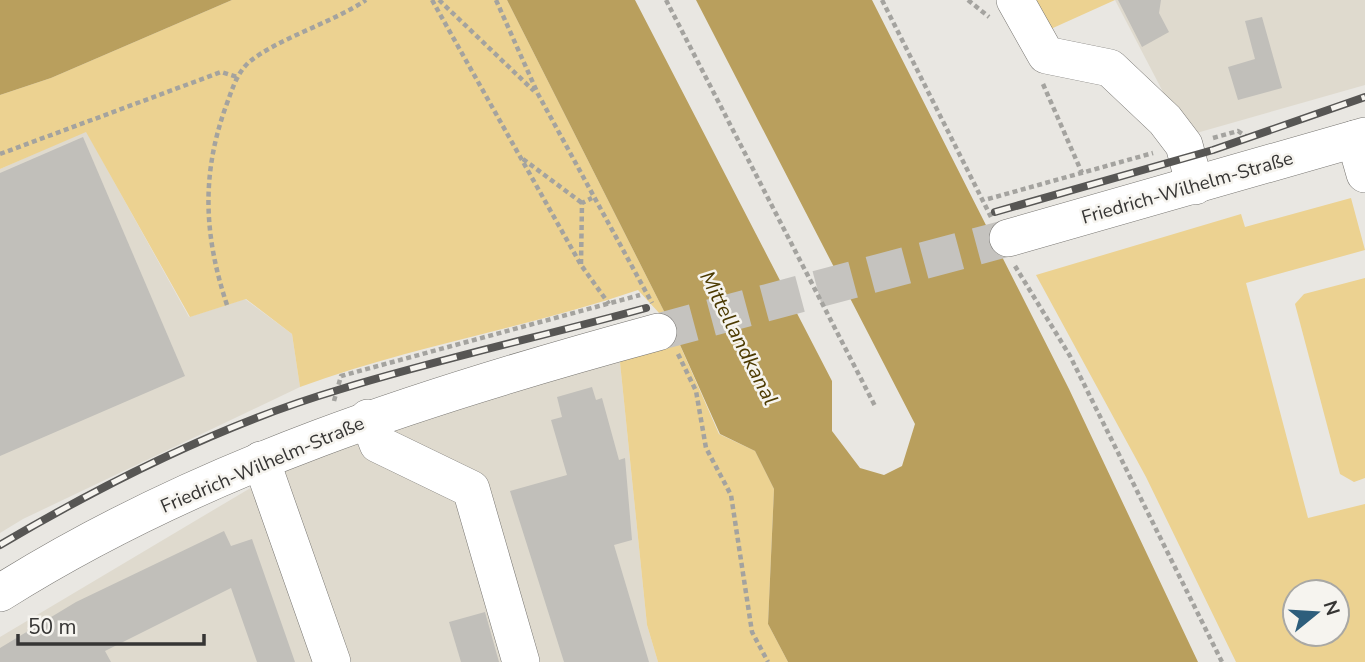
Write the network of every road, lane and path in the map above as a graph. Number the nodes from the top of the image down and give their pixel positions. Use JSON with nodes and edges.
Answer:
{"nodes":[{"id":1,"x":366,"y":0,"type":"edge"},
{"id":2,"x":432,"y":0,"type":"edge"},
{"id":3,"x":439,"y":0,"type":"edge"},
{"id":4,"x":666,"y":0,"type":"edge"},
{"id":5,"x":882,"y":0,"type":"edge"},
{"id":6,"x":1015,"y":0,"type":"edge"},
{"id":7,"x":1037,"y":0,"type":"edge"},
{"id":8,"x":1054,"y":67,"type":"junction"},
{"id":9,"x":237,"y":77,"type":"junction"},
{"id":10,"x":538,"y":94,"type":"dead end"},
{"id":11,"x":1360,"y":138,"type":"edge"},
{"id":12,"x":0,"y":153,"type":"edge"},
{"id":13,"x":520,"y":156,"type":"junction"},
{"id":14,"x":1082,"y":173,"type":"dead end"},
{"id":15,"x":1365,"y":174,"type":"edge"},
{"id":16,"x":1195,"y":186,"type":"junction"},
{"id":17,"x":592,"y":198,"type":"dead end"},
{"id":18,"x":583,"y":203,"type":"junction"},
{"id":19,"x":1003,"y":237,"type":"junction"},
{"id":20,"x":580,"y":265,"type":"junction"},
{"id":21,"x":640,"y":295,"type":"dead end"},
{"id":22,"x":609,"y":304,"type":"junction"},
{"id":23,"x":227,"y":305,"type":"dead end"},
{"id":24,"x":658,"y":332,"type":"tunnel mouth"},
{"id":25,"x":875,"y":406,"type":"dead end"},
{"id":26,"x":324,"y":408,"type":"dead end"},
{"id":27,"x":368,"y":418,"type":"junction"},
{"id":28,"x":261,"y":460,"type":"junction"},
{"id":29,"x":0,"y":593,"type":"edge"},
{"id":30,"x":332,"y":662,"type":"edge"},
{"id":31,"x":522,"y":662,"type":"edge"},
{"id":32,"x":1222,"y":662,"type":"edge"}],
"edges":[{"from":1,"to":9,"type":"path"},
{"from":2,"to":13,"type":"path"},
{"from":3,"to":10,"type":"path"},
{"from":4,"to":25,"type":"path"},
{"from":5,"to":19,"type":"path"},
{"from":6,"to":8,"type":"street"},
{"from":7,"to":8,"type":"street"},
{"from":8,"to":14,"type":"path"},
{"from":8,"to":16,"type":"street"},
{"from":9,"to":12,"type":"path"},
{"from":9,"to":23,"type":"path"},
{"from":11,"to":15,"type":"street"},
{"from":11,"to":16,"type":"street","name":"Friedrich-Wilhelm-Straße"},
{"from":13,"to":18,"type":"path"},
{"from":13,"to":20,"type":"path"},
{"from":16,"to":19,"type":"street","name":"Friedrich-Wilhelm-Straße"},
{"from":17,"to":18,"type":"path"},
{"from":18,"to":20,"type":"path"},
{"from":19,"to":32,"type":"path"},
{"from":20,"to":22,"type":"path"},
{"from":21,"to":22,"type":"path"},
{"from":22,"to":26,"type":"path"},
{"from":24,"to":27,"type":"street","name":"Friedrich-Wilhelm-Straße"},
{"from":27,"to":28,"type":"street","name":"Friedrich-Wilhelm-Straße"},
{"from":27,"to":31,"type":"street"},
{"from":28,"to":29,"type":"street","name":"Friedrich-Wilhelm-Straße"},
{"from":28,"to":30,"type":"street"}]}
